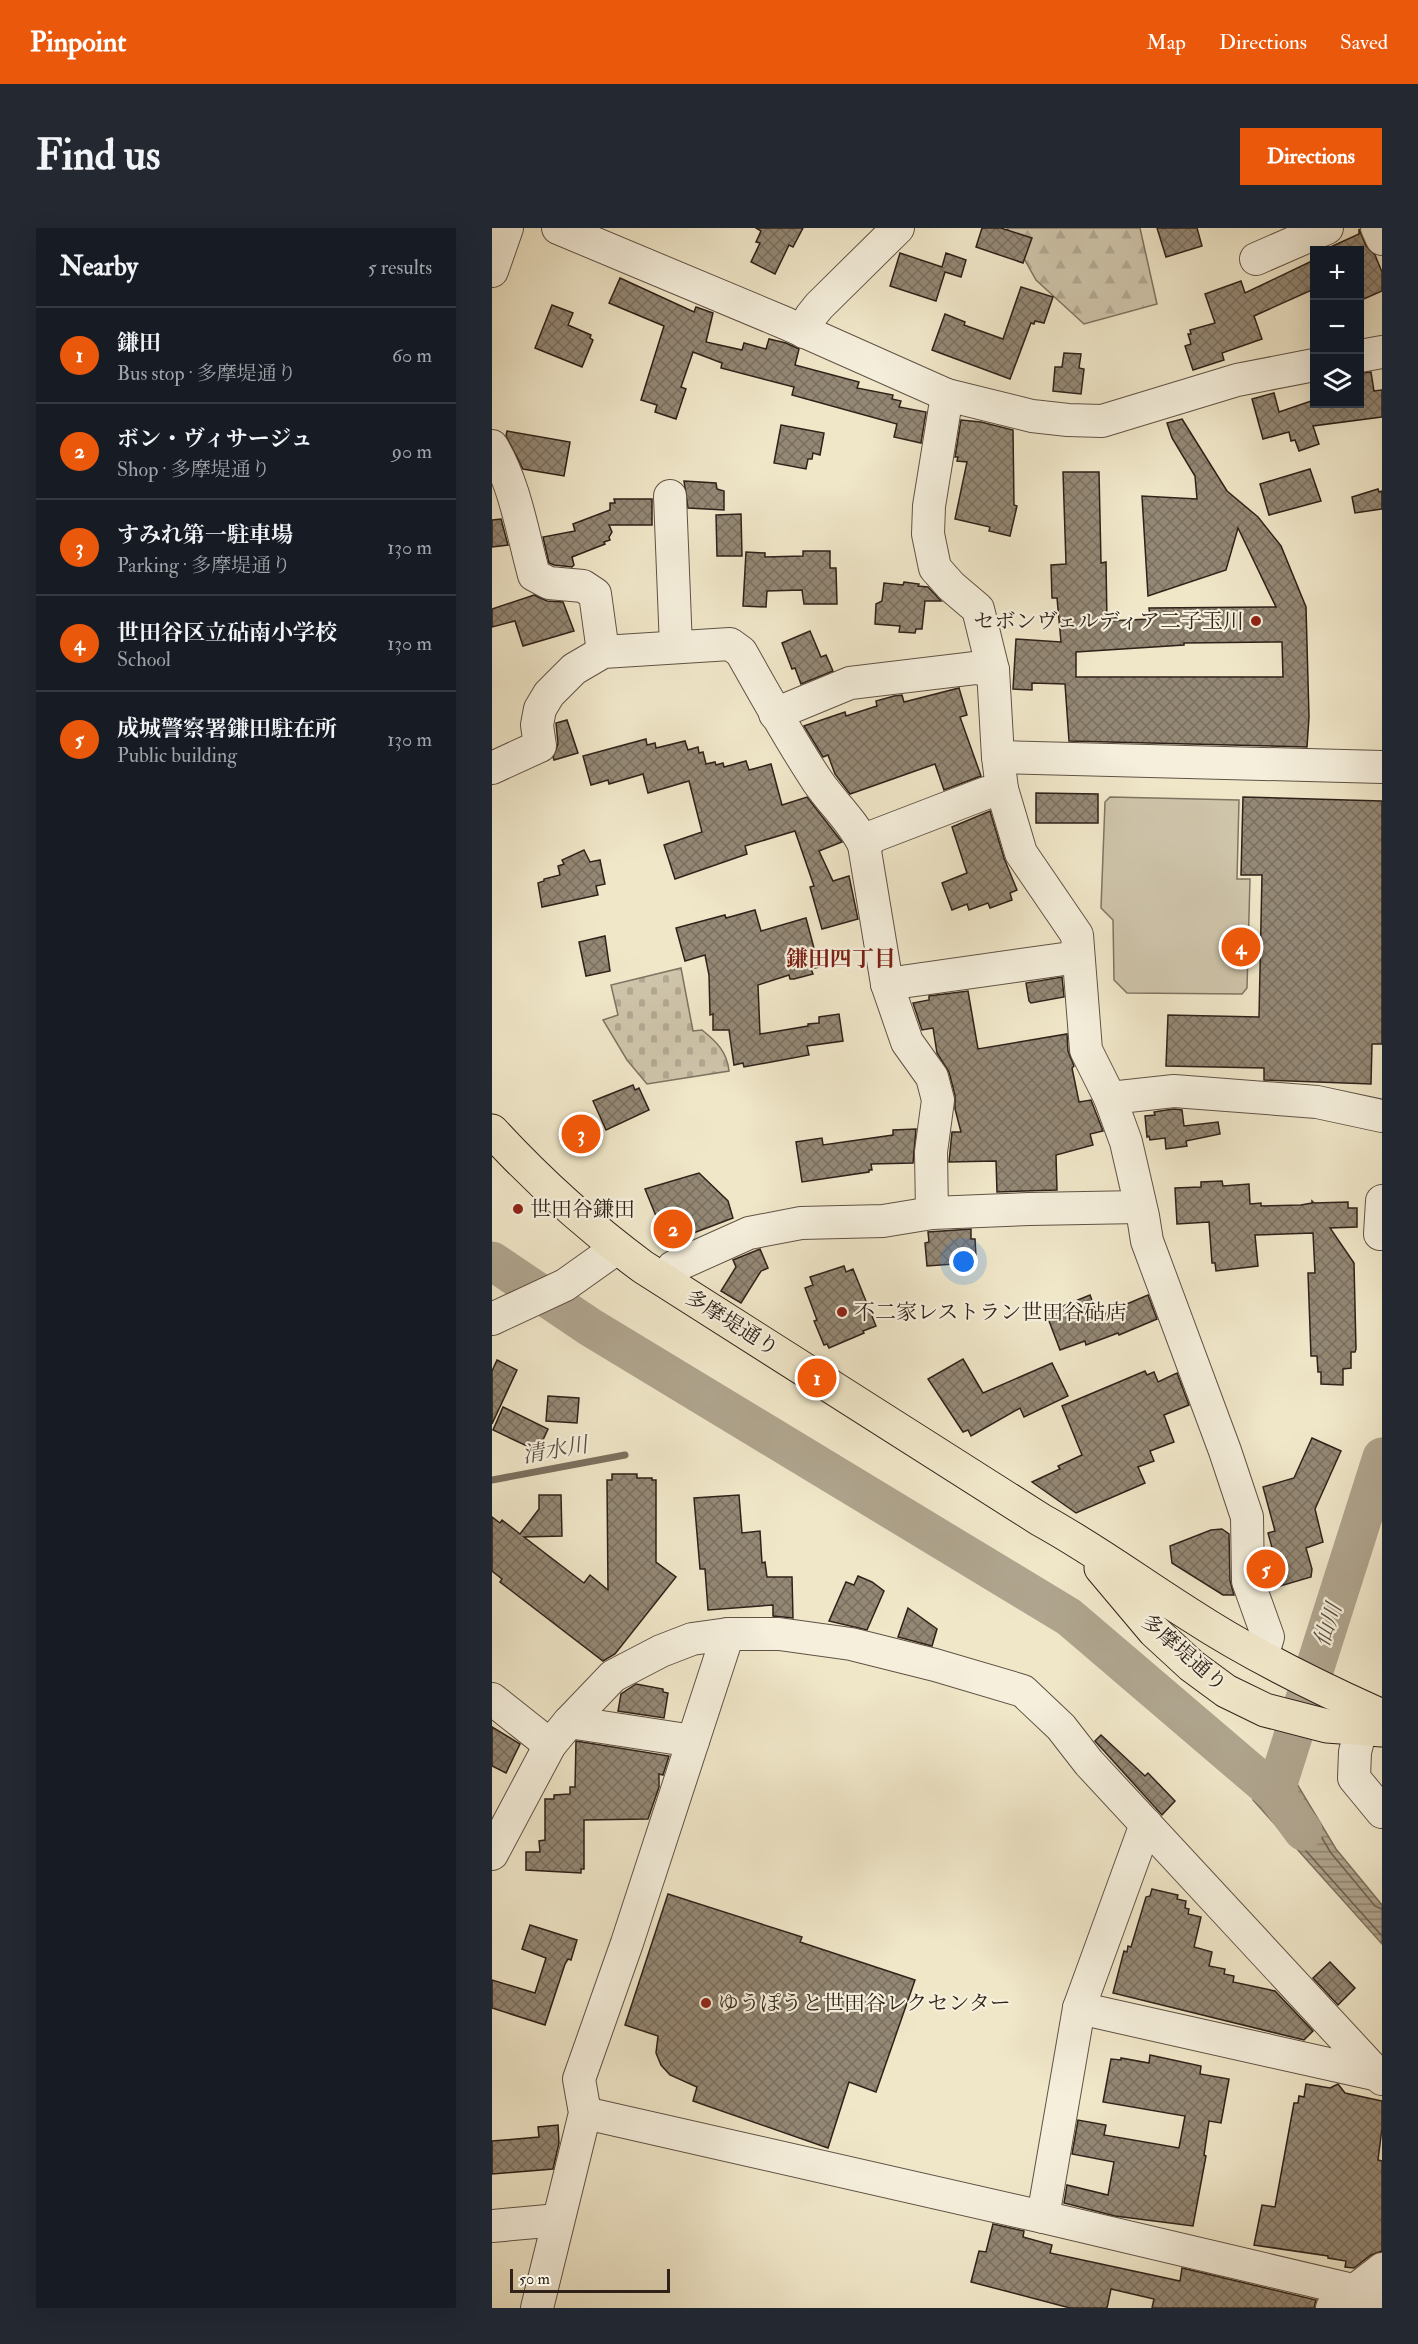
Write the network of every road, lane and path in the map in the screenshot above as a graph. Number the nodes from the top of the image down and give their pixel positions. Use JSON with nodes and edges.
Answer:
{"nodes":[{"id":1,"x":507,"y":228,"type":"edge"},
{"id":2,"x":558,"y":228,"type":"edge"},
{"id":3,"x":898,"y":228,"type":"edge"},
{"id":4,"x":1327,"y":228,"type":"edge"},
{"id":5,"x":1377,"y":228,"type":"edge"},
{"id":6,"x":1382,"y":239,"type":"edge"},
{"id":7,"x":1256,"y":259,"type":"dead end"},
{"id":8,"x":492,"y":272,"type":"edge"},
{"id":9,"x":804,"y":332,"type":"junction"},
{"id":10,"x":1382,"y":352,"type":"edge"},
{"id":11,"x":1364,"y":355,"type":"edge"},
{"id":12,"x":1310,"y":366,"type":"edge"},
{"id":13,"x":947,"y":395,"type":"junction"},
{"id":14,"x":492,"y":446,"type":"edge"},
{"id":15,"x":670,"y":496,"type":"dead end"},
{"id":16,"x":676,"y":646,"type":"junction"},
{"id":17,"x":603,"y":652,"type":"junction"},
{"id":18,"x":993,"y":670,"type":"junction"},
{"id":19,"x":775,"y":714,"type":"junction"},
{"id":20,"x":998,"y":757,"type":"junction"},
{"id":21,"x":1382,"y":767,"type":"edge"},
{"id":22,"x":492,"y":768,"type":"edge"},
{"id":23,"x":1002,"y":789,"type":"junction"},
{"id":24,"x":864,"y":845,"type":"junction"},
{"id":25,"x":1078,"y":957,"type":"junction"},
{"id":26,"x":887,"y":984,"type":"junction"},
{"id":27,"x":1110,"y":1098,"type":"junction"},
{"id":28,"x":1382,"y":1116,"type":"edge"},
{"id":29,"x":492,"y":1131,"type":"edge"},
{"id":30,"x":1382,"y":1201,"type":"edge"},
{"id":31,"x":1140,"y":1207,"type":"junction"},
{"id":32,"x":932,"y":1213,"type":"junction"},
{"id":33,"x":1380,"y":1233,"type":"dead end"},
{"id":34,"x":609,"y":1255,"type":"junction"},
{"id":35,"x":664,"y":1280,"type":"junction"},
{"id":36,"x":492,"y":1319,"type":"edge"},
{"id":37,"x":1085,"y":1544,"type":"junction"},
{"id":38,"x":728,"y":1634,"type":"junction"},
{"id":39,"x":1273,"y":1663,"type":"junction"},
{"id":40,"x":492,"y":1700,"type":"edge"},
{"id":41,"x":1375,"y":1725,"type":"edge"},
{"id":42,"x":559,"y":1733,"type":"junction"},
{"id":43,"x":693,"y":1741,"type":"junction"},
{"id":44,"x":1382,"y":1812,"type":"edge"},
{"id":45,"x":1146,"y":1824,"type":"junction"},
{"id":46,"x":496,"y":1836,"type":"edge"},
{"id":47,"x":1079,"y":2008,"type":"junction"},
{"id":48,"x":1380,"y":2077,"type":"edge"},
{"id":49,"x":585,"y":2113,"type":"junction"},
{"id":50,"x":1043,"y":2217,"type":"junction"},
{"id":51,"x":558,"y":2220,"type":"junction"},
{"id":52,"x":492,"y":2226,"type":"edge"},
{"id":53,"x":1382,"y":2269,"type":"edge"},
{"id":54,"x":1356,"y":2299,"type":"edge"},
{"id":55,"x":537,"y":2308,"type":"edge"}],
"edges":[{"from":1,"to":8,"type":"street"},
{"from":2,"to":9,"type":"street"},
{"from":3,"to":9,"type":"street"},
{"from":4,"to":7,"type":"street"},
{"from":5,"to":6,"type":"street"},
{"from":9,"to":13,"type":"street"},
{"from":10,"to":11,"type":"street"},
{"from":12,"to":13,"type":"street"},
{"from":13,"to":18,"type":"street"},
{"from":14,"to":17,"type":"street"},
{"from":15,"to":16,"type":"street"},
{"from":16,"to":17,"type":"street"},
{"from":16,"to":19,"type":"street"},
{"from":17,"to":22,"type":"street"},
{"from":18,"to":19,"type":"street"},
{"from":18,"to":20,"type":"street"},
{"from":19,"to":24,"type":"street"},
{"from":20,"to":21,"type":"street"},
{"from":20,"to":23,"type":"street"},
{"from":23,"to":24,"type":"street"},
{"from":23,"to":25,"type":"street"},
{"from":24,"to":26,"type":"street"},
{"from":25,"to":26,"type":"street"},
{"from":25,"to":27,"type":"street"},
{"from":26,"to":32,"type":"street"},
{"from":27,"to":28,"type":"street"},
{"from":27,"to":31,"type":"street"},
{"from":29,"to":34,"type":"main road","name":"多摩堤通り"},
{"from":30,"to":33,"type":"street"},
{"from":31,"to":32,"type":"street"},
{"from":31,"to":39,"type":"street"},
{"from":32,"to":35,"type":"street"},
{"from":34,"to":35,"type":"main road","name":"多摩堤通り"},
{"from":34,"to":36,"type":"street"},
{"from":35,"to":37,"type":"main road","name":"多摩堤通り"},
{"from":37,"to":39,"type":"main road","name":"多摩堤通り"},
{"from":37,"to":41,"type":"main road","name":"多摩堤通り"},
{"from":38,"to":42,"type":"street"},
{"from":38,"to":43,"type":"street"},
{"from":38,"to":45,"type":"street"},
{"from":39,"to":41,"type":"main road","name":"多摩堤通り"},
{"from":40,"to":42,"type":"street"},
{"from":41,"to":44,"type":"street"},
{"from":42,"to":43,"type":"street"},
{"from":42,"to":46,"type":"street"},
{"from":43,"to":49,"type":"street"},
{"from":45,"to":47,"type":"street"},
{"from":45,"to":48,"type":"street"},
{"from":47,"to":48,"type":"street"},
{"from":47,"to":50,"type":"street"},
{"from":49,"to":50,"type":"street"},
{"from":49,"to":51,"type":"street"},
{"from":50,"to":54,"type":"street"},
{"from":51,"to":52,"type":"street"},
{"from":51,"to":55,"type":"street"},
{"from":53,"to":54,"type":"street"}]}
